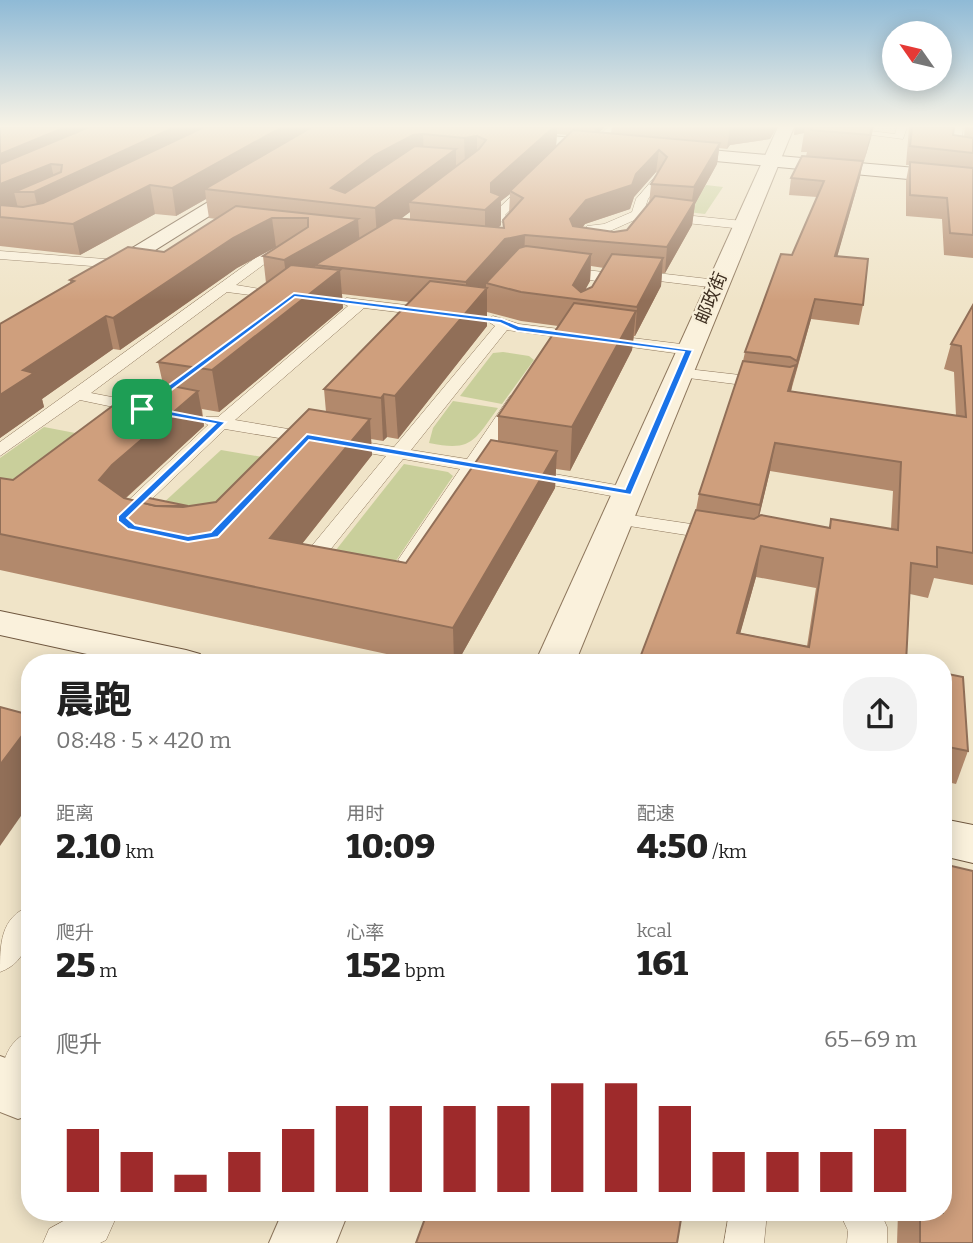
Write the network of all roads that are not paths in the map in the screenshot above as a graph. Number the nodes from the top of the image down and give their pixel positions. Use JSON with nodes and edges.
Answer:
{"nodes":[{"id":1,"x":247,"y":185,"type":"edge"},
{"id":2,"x":529,"y":185,"type":"edge"},
{"id":3,"x":652,"y":185,"type":"edge"},
{"id":4,"x":760,"y":185,"type":"edge"},
{"id":5,"x":642,"y":214,"type":"junction"},
{"id":6,"x":188,"y":221,"type":"junction"},
{"id":7,"x":214,"y":224,"type":"edge"},
{"id":8,"x":743,"y":225,"type":"junction"},
{"id":9,"x":637,"y":229,"type":"edge"},
{"id":10,"x":489,"y":247,"type":"edge"},
{"id":11,"x":600,"y":250,"type":"edge"},
{"id":12,"x":0,"y":256,"type":"edge"},
{"id":13,"x":118,"y":264,"type":"junction"},
{"id":14,"x":287,"y":264,"type":"edge"},
{"id":15,"x":552,"y":270,"type":"edge"},
{"id":16,"x":593,"y":275,"type":"junction"},
{"id":17,"x":268,"y":277,"type":"edge"},
{"id":18,"x":717,"y":284,"type":"junction"},
{"id":19,"x":82,"y":285,"type":"edge"},
{"id":20,"x":224,"y":287,"type":"junction"},
{"id":21,"x":248,"y":290,"type":"junction"},
{"id":22,"x":332,"y":299,"type":"edge"},
{"id":23,"x":360,"y":304,"type":"junction"},
{"id":24,"x":267,"y":313,"type":"edge"},
{"id":25,"x":581,"y":315,"type":"edge"},
{"id":26,"x":481,"y":318,"type":"edge"},
{"id":27,"x":504,"y":324,"type":"junction"},
{"id":28,"x":412,"y":326,"type":"edge"},
{"id":29,"x":684,"y":362,"type":"junction"},
{"id":30,"x":786,"y":386,"type":"edge"},
{"id":31,"x":524,"y":389,"type":"edge"},
{"id":32,"x":163,"y":393,"type":"edge"},
{"id":33,"x":78,"y":395,"type":"junction"},
{"id":34,"x":142,"y":409,"type":"junction"},
{"id":35,"x":169,"y":413,"type":"edge"},
{"id":36,"x":326,"y":417,"type":"edge"},
{"id":37,"x":195,"y":418,"type":"dead end"},
{"id":38,"x":222,"y":422,"type":"junction"},
{"id":39,"x":121,"y":425,"type":"edge"},
{"id":40,"x":307,"y":437,"type":"junction"},
{"id":41,"x":0,"y":451,"type":"edge"},
{"id":42,"x":397,"y":453,"type":"junction"},
{"id":43,"x":288,"y":456,"type":"edge"},
{"id":44,"x":470,"y":465,"type":"junction"},
{"id":45,"x":628,"y":493,"type":"junction"},
{"id":46,"x":617,"y":519,"type":"junction"},
{"id":47,"x":143,"y":530,"type":"edge"},
{"id":48,"x":735,"y":537,"type":"edge"},
{"id":49,"x":400,"y":573,"type":"edge"},
{"id":50,"x":326,"y":578,"type":"edge"},
{"id":51,"x":0,"y":623,"type":"edge"},
{"id":52,"x":144,"y":654,"type":"edge"},
{"id":53,"x":559,"y":654,"type":"edge"},
{"id":54,"x":952,"y":839,"type":"edge"},
{"id":55,"x":973,"y":844,"type":"edge"},
{"id":56,"x":21,"y":931,"type":"edge"},
{"id":57,"x":0,"y":958,"type":"edge"},
{"id":58,"x":95,"y":1221,"type":"edge"},
{"id":59,"x":312,"y":1221,"type":"edge"},
{"id":60,"x":747,"y":1221,"type":"edge"},
{"id":61,"x":864,"y":1221,"type":"edge"},
{"id":62,"x":63,"y":1243,"type":"edge"},
{"id":63,"x":302,"y":1243,"type":"edge"},
{"id":64,"x":744,"y":1243,"type":"edge"},
{"id":65,"x":867,"y":1243,"type":"edge"}],
"edges":[{"from":1,"to":6,"type":"street"},
{"from":2,"to":10,"type":"lane"},
{"from":3,"to":5,"type":"lane"},
{"from":4,"to":8,"type":"street","name":"邮政街"},
{"from":5,"to":8,"type":"lane"},
{"from":5,"to":9,"type":"lane"},
{"from":5,"to":11,"type":"lane"},
{"from":6,"to":7,"type":"lane"},
{"from":6,"to":13,"type":"street"},
{"from":8,"to":18,"type":"street","name":"邮政街"},
{"from":12,"to":13,"type":"lane"},
{"from":13,"to":19,"type":"street"},
{"from":14,"to":20,"type":"lane"},
{"from":15,"to":16,"type":"lane"},
{"from":16,"to":18,"type":"lane"},
{"from":16,"to":25,"type":"lane"},
{"from":17,"to":21,"type":"lane"},
{"from":18,"to":29,"type":"street","name":"邮政街"},
{"from":20,"to":21,"type":"lane"},
{"from":20,"to":33,"type":"lane"},
{"from":21,"to":24,"type":"lane"},
{"from":22,"to":23,"type":"lane"},
{"from":23,"to":28,"type":"lane"},
{"from":23,"to":38,"type":"lane"},
{"from":26,"to":27,"type":"lane"},
{"from":27,"to":29,"type":"lane"},
{"from":27,"to":42,"type":"lane"},
{"from":29,"to":30,"type":"lane"},
{"from":29,"to":45,"type":"street","name":"邮政街"},
{"from":31,"to":44,"type":"lane"},
{"from":32,"to":34,"type":"lane"},
{"from":33,"to":34,"type":"lane"},
{"from":33,"to":41,"type":"lane"},
{"from":34,"to":35,"type":"lane"},
{"from":34,"to":39,"type":"lane"},
{"from":36,"to":40,"type":"lane"},
{"from":37,"to":38,"type":"lane"},
{"from":38,"to":40,"type":"lane"},
{"from":38,"to":47,"type":"lane"},
{"from":40,"to":42,"type":"lane"},
{"from":40,"to":43,"type":"lane"},
{"from":42,"to":44,"type":"lane"},
{"from":42,"to":50,"type":"lane"},
{"from":44,"to":45,"type":"lane"},
{"from":44,"to":49,"type":"lane"},
{"from":45,"to":46,"type":"street","name":"邮政街"},
{"from":46,"to":48,"type":"lane"},
{"from":46,"to":53,"type":"street","name":"邮政街"},
{"from":51,"to":52,"type":"street"},
{"from":54,"to":55,"type":"street"},
{"from":56,"to":57,"type":"lane"},
{"from":58,"to":62,"type":"lane"},
{"from":59,"to":63,"type":"street"},
{"from":60,"to":64,"type":"lane"},
{"from":61,"to":65,"type":"lane"}]}
